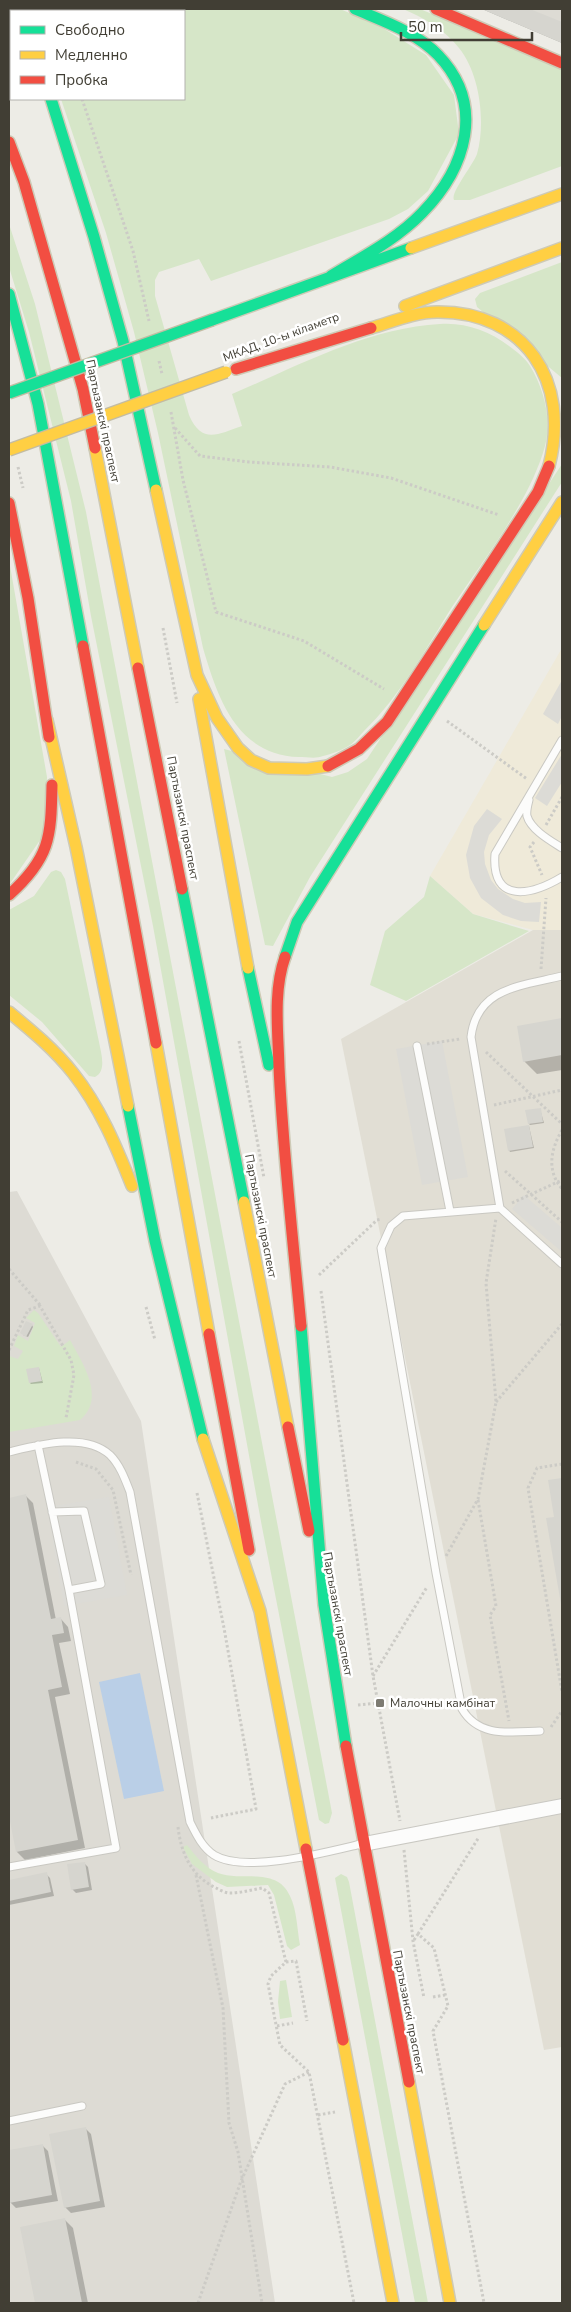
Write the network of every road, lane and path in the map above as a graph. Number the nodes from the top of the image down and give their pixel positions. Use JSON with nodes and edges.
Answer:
{"nodes":[{"id":1,"x":355,"y":9,"type":"edge"},
{"id":2,"x":436,"y":9,"type":"edge"},
{"id":3,"x":562,"y":63,"type":"edge"},
{"id":4,"x":82,"y":100,"type":"edge"},
{"id":5,"x":51,"y":103,"type":"edge"},
{"id":6,"x":9,"y":142,"type":"edge"},
{"id":7,"x":562,"y":194,"type":"edge"},
{"id":8,"x":562,"y":248,"type":"edge"},
{"id":9,"x":331,"y":276,"type":"junction"},
{"id":10,"x":9,"y":294,"type":"edge"},
{"id":11,"x":150,"y":326,"type":"dead end"},
{"id":12,"x":157,"y":354,"type":"dead end"},
{"id":13,"x":231,"y":371,"type":"junction"},
{"id":14,"x":164,"y":381,"type":"dead end"},
{"id":15,"x":9,"y":393,"type":"edge"},
{"id":16,"x":171,"y":409,"type":"dead end"},
{"id":17,"x":175,"y":428,"type":"junction"},
{"id":18,"x":9,"y":450,"type":"edge"},
{"id":19,"x":562,"y":502,"type":"edge"},
{"id":20,"x":9,"y":503,"type":"edge"},
{"id":21,"x":519,"y":523,"type":"junction"},
{"id":22,"x":174,"y":572,"type":"junction"},
{"id":23,"x":163,"y":626,"type":"dead end"},
{"id":24,"x":402,"y":700,"type":"junction"},
{"id":25,"x":177,"y":704,"type":"dead end"},
{"id":26,"x":432,"y":710,"type":"junction"},
{"id":27,"x":47,"y":720,"type":"junction"},
{"id":28,"x":562,"y":740,"type":"edge"},
{"id":29,"x":536,"y":785,"type":"junction"},
{"id":30,"x":529,"y":796,"type":"junction"},
{"id":31,"x":562,"y":848,"type":"edge"},
{"id":32,"x":562,"y":877,"type":"edge"},
{"id":33,"x":547,"y":886,"type":"junction"},
{"id":34,"x":9,"y":895,"type":"edge"},
{"id":35,"x":562,"y":976,"type":"edge"},
{"id":36,"x":540,"y":982,"type":"junction"},
{"id":37,"x":9,"y":1012,"type":"edge"},
{"id":38,"x":238,"y":1033,"type":"dead end"},
{"id":39,"x":471,"y":1037,"type":"junction"},
{"id":40,"x":417,"y":1046,"type":"joint"},
{"id":41,"x":485,"y":1052,"type":"junction"},
{"id":42,"x":487,"y":1060,"type":"dead end"},
{"id":43,"x":562,"y":1090,"type":"edge"},
{"id":44,"x":532,"y":1095,"type":"junction"},
{"id":45,"x":492,"y":1096,"type":"dead end"},
{"id":46,"x":493,"y":1105,"type":"junction"},
{"id":47,"x":281,"y":1111,"type":"junction"},
{"id":48,"x":494,"y":1114,"type":"dead end"},
{"id":49,"x":562,"y":1124,"type":"edge"},
{"id":50,"x":562,"y":1130,"type":"edge"},
{"id":51,"x":502,"y":1167,"type":"dead end"},
{"id":52,"x":562,"y":1180,"type":"edge"},
{"id":53,"x":557,"y":1182,"type":"junction"},
{"id":54,"x":266,"y":1187,"type":"dead end"},
{"id":55,"x":562,"y":1188,"type":"edge"},
{"id":56,"x":531,"y":1194,"type":"junction"},
{"id":57,"x":500,"y":1208,"type":"junction"},
{"id":58,"x":450,"y":1211,"type":"junction"},
{"id":59,"x":562,"y":1222,"type":"edge"},
{"id":60,"x":370,"y":1227,"type":"dead end"},
{"id":61,"x":155,"y":1241,"type":"junction"},
{"id":62,"x":562,"y":1264,"type":"edge"},
{"id":63,"x":9,"y":1269,"type":"edge"},
{"id":64,"x":319,"y":1275,"type":"junction"},
{"id":65,"x":310,"y":1276,"type":"dead end"},
{"id":66,"x":40,"y":1306,"type":"junction"},
{"id":67,"x":146,"y":1307,"type":"dead end"},
{"id":68,"x":562,"y":1324,"type":"edge"},
{"id":69,"x":156,"y":1345,"type":"dead end"},
{"id":70,"x":9,"y":1350,"type":"edge"},
{"id":71,"x":496,"y":1402,"type":"junction"},
{"id":72,"x":66,"y":1418,"type":"dead end"},
{"id":73,"x":38,"y":1446,"type":"junction"},
{"id":74,"x":9,"y":1452,"type":"edge"},
{"id":75,"x":76,"y":1462,"type":"dead end"},
{"id":76,"x":562,"y":1464,"type":"edge"},
{"id":77,"x":195,"y":1487,"type":"dead end"},
{"id":78,"x":478,"y":1499,"type":"junction"},
{"id":79,"x":52,"y":1512,"type":"junction"},
{"id":80,"x":436,"y":1573,"type":"junction"},
{"id":81,"x":132,"y":1580,"type":"dead end"},
{"id":82,"x":68,"y":1590,"type":"junction"},
{"id":83,"x":324,"y":1605,"type":"junction"},
{"id":84,"x":260,"y":1611,"type":"junction"},
{"id":85,"x":373,"y":1676,"type":"junction"},
{"id":86,"x":562,"y":1692,"type":"edge"},
{"id":87,"x":540,"y":1731,"type":"dead end"},
{"id":88,"x":511,"y":1732,"type":"junction"},
{"id":89,"x":562,"y":1806,"type":"edge"},
{"id":90,"x":211,"y":1818,"type":"dead end"},
{"id":91,"x":490,"y":1820,"type":"junction"},
{"id":92,"x":177,"y":1824,"type":"dead end"},
{"id":93,"x":403,"y":1836,"type":"junction"},
{"id":94,"x":364,"y":1844,"type":"junction"},
{"id":95,"x":306,"y":1857,"type":"junction"},
{"id":96,"x":9,"y":1867,"type":"edge"},
{"id":97,"x":196,"y":1874,"type":"junction"},
{"id":98,"x":418,"y":1934,"type":"junction"},
{"id":99,"x":413,"y":1941,"type":"junction"},
{"id":100,"x":286,"y":1962,"type":"junction"},
{"id":101,"x":445,"y":1995,"type":"junction"},
{"id":102,"x":433,"y":1997,"type":"dead end"},
{"id":103,"x":424,"y":1998,"type":"dead end"},
{"id":104,"x":307,"y":2021,"type":"dead end"},
{"id":105,"x":293,"y":2023,"type":"dead end"},
{"id":106,"x":276,"y":2026,"type":"junction"},
{"id":107,"x":309,"y":2072,"type":"junction"},
{"id":108,"x":82,"y":2106,"type":"dead end"},
{"id":109,"x":9,"y":2121,"type":"edge"},
{"id":110,"x":241,"y":2181,"type":"junction"},
{"id":111,"x":198,"y":2303,"type":"edge"},
{"id":112,"x":262,"y":2303,"type":"edge"},
{"id":113,"x":354,"y":2303,"type":"edge"},
{"id":114,"x":392,"y":2303,"type":"edge"},
{"id":115,"x":450,"y":2303,"type":"edge"},
{"id":116,"x":484,"y":2303,"type":"edge"}],
"edges":[{"from":1,"to":9,"type":"main road"},
{"from":2,"to":3,"type":"main road"},
{"from":4,"to":11,"type":"path"},
{"from":5,"to":22,"type":"main road"},
{"from":6,"to":83,"type":"main road","name":"Партызанскі праспект"},
{"from":7,"to":9,"type":"main road"},
{"from":8,"to":13,"type":"main road","name":"МКАД, 10-ы кіламетр"},
{"from":9,"to":15,"type":"main road","bridge":true},
{"from":10,"to":84,"type":"main road"},
{"from":12,"to":14,"type":"path"},
{"from":13,"to":18,"type":"main road","name":"МКАД, 10-ы кіламетр","bridge":true},
{"from":13,"to":21,"type":"main road"},
{"from":16,"to":17,"type":"path"},
{"from":17,"to":21,"type":"path"},
{"from":17,"to":24,"type":"path"},
{"from":19,"to":26,"type":"main road"},
{"from":20,"to":27,"type":"main road"},
{"from":21,"to":24,"type":"main road"},
{"from":22,"to":24,"type":"main road"},
{"from":22,"to":47,"type":"main road"},
{"from":23,"to":25,"type":"path"},
{"from":26,"to":29,"type":"path"},
{"from":26,"to":47,"type":"main road"},
{"from":27,"to":34,"type":"main road"},
{"from":27,"to":61,"type":"main road"},
{"from":28,"to":29,"type":"lane"},
{"from":29,"to":30,"type":"lane"},
{"from":30,"to":31,"type":"lane"},
{"from":30,"to":33,"type":"lane"},
{"from":32,"to":33,"type":"lane"},
{"from":33,"to":36,"type":"path"},
{"from":35,"to":36,"type":"lane"},
{"from":36,"to":39,"type":"lane"},
{"from":37,"to":61,"type":"main road"},
{"from":38,"to":54,"type":"path"},
{"from":39,"to":40,"type":"path"},
{"from":39,"to":41,"type":"path"},
{"from":39,"to":57,"type":"lane"},
{"from":40,"to":58,"type":"lane"},
{"from":41,"to":42,"type":"path"},
{"from":41,"to":44,"type":"path"},
{"from":43,"to":44,"type":"path"},
{"from":44,"to":46,"type":"path"},
{"from":44,"to":49,"type":"path"},
{"from":45,"to":46,"type":"path"},
{"from":46,"to":48,"type":"path"},
{"from":47,"to":83,"type":"main road"},
{"from":50,"to":53,"type":"path"},
{"from":51,"to":56,"type":"path"},
{"from":52,"to":53,"type":"path"},
{"from":53,"to":55,"type":"path"},
{"from":53,"to":56,"type":"path"},
{"from":56,"to":57,"type":"path"},
{"from":56,"to":59,"type":"path"},
{"from":57,"to":58,"type":"lane"},
{"from":57,"to":62,"type":"lane"},
{"from":57,"to":71,"type":"path"},
{"from":58,"to":80,"type":"lane"},
{"from":60,"to":64,"type":"path"},
{"from":61,"to":84,"type":"main road"},
{"from":63,"to":66,"type":"path"},
{"from":64,"to":65,"type":"path"},
{"from":64,"to":85,"type":"path"},
{"from":66,"to":70,"type":"path"},
{"from":66,"to":72,"type":"path"},
{"from":67,"to":69,"type":"path"},
{"from":68,"to":71,"type":"path"},
{"from":71,"to":78,"type":"path"},
{"from":73,"to":74,"type":"lane"},
{"from":73,"to":79,"type":"lane"},
{"from":73,"to":95,"type":"lane"},
{"from":75,"to":81,"type":"path"},
{"from":76,"to":86,"type":"path"},
{"from":77,"to":90,"type":"path"},
{"from":78,"to":80,"type":"path"},
{"from":78,"to":88,"type":"path"},
{"from":79,"to":82,"type":"lane"},
{"from":79,"to":82,"type":"lane"},
{"from":80,"to":85,"type":"path"},
{"from":80,"to":88,"type":"lane"},
{"from":82,"to":96,"type":"lane"},
{"from":83,"to":94,"type":"main road","name":"Партызанскі праспект"},
{"from":84,"to":95,"type":"main road"},
{"from":85,"to":93,"type":"path"},
{"from":87,"to":88,"type":"lane"},
{"from":89,"to":91,"type":"street"},
{"from":91,"to":93,"type":"street"},
{"from":91,"to":98,"type":"path"},
{"from":92,"to":97,"type":"path"},
{"from":93,"to":94,"type":"street"},
{"from":93,"to":99,"type":"path"},
{"from":94,"to":95,"type":"lane"},
{"from":94,"to":115,"type":"main road","name":"Партызанскі праспект"},
{"from":95,"to":114,"type":"main road"},
{"from":97,"to":100,"type":"path"},
{"from":97,"to":110,"type":"path"},
{"from":98,"to":99,"type":"path"},
{"from":98,"to":101,"type":"path"},
{"from":99,"to":103,"type":"path"},
{"from":100,"to":104,"type":"path"},
{"from":100,"to":106,"type":"path"},
{"from":101,"to":102,"type":"path"},
{"from":101,"to":116,"type":"path"},
{"from":105,"to":106,"type":"path"},
{"from":106,"to":107,"type":"path"},
{"from":107,"to":110,"type":"path"},
{"from":107,"to":113,"type":"path"},
{"from":108,"to":109,"type":"lane"},
{"from":110,"to":111,"type":"path"},
{"from":110,"to":112,"type":"path"}]}
